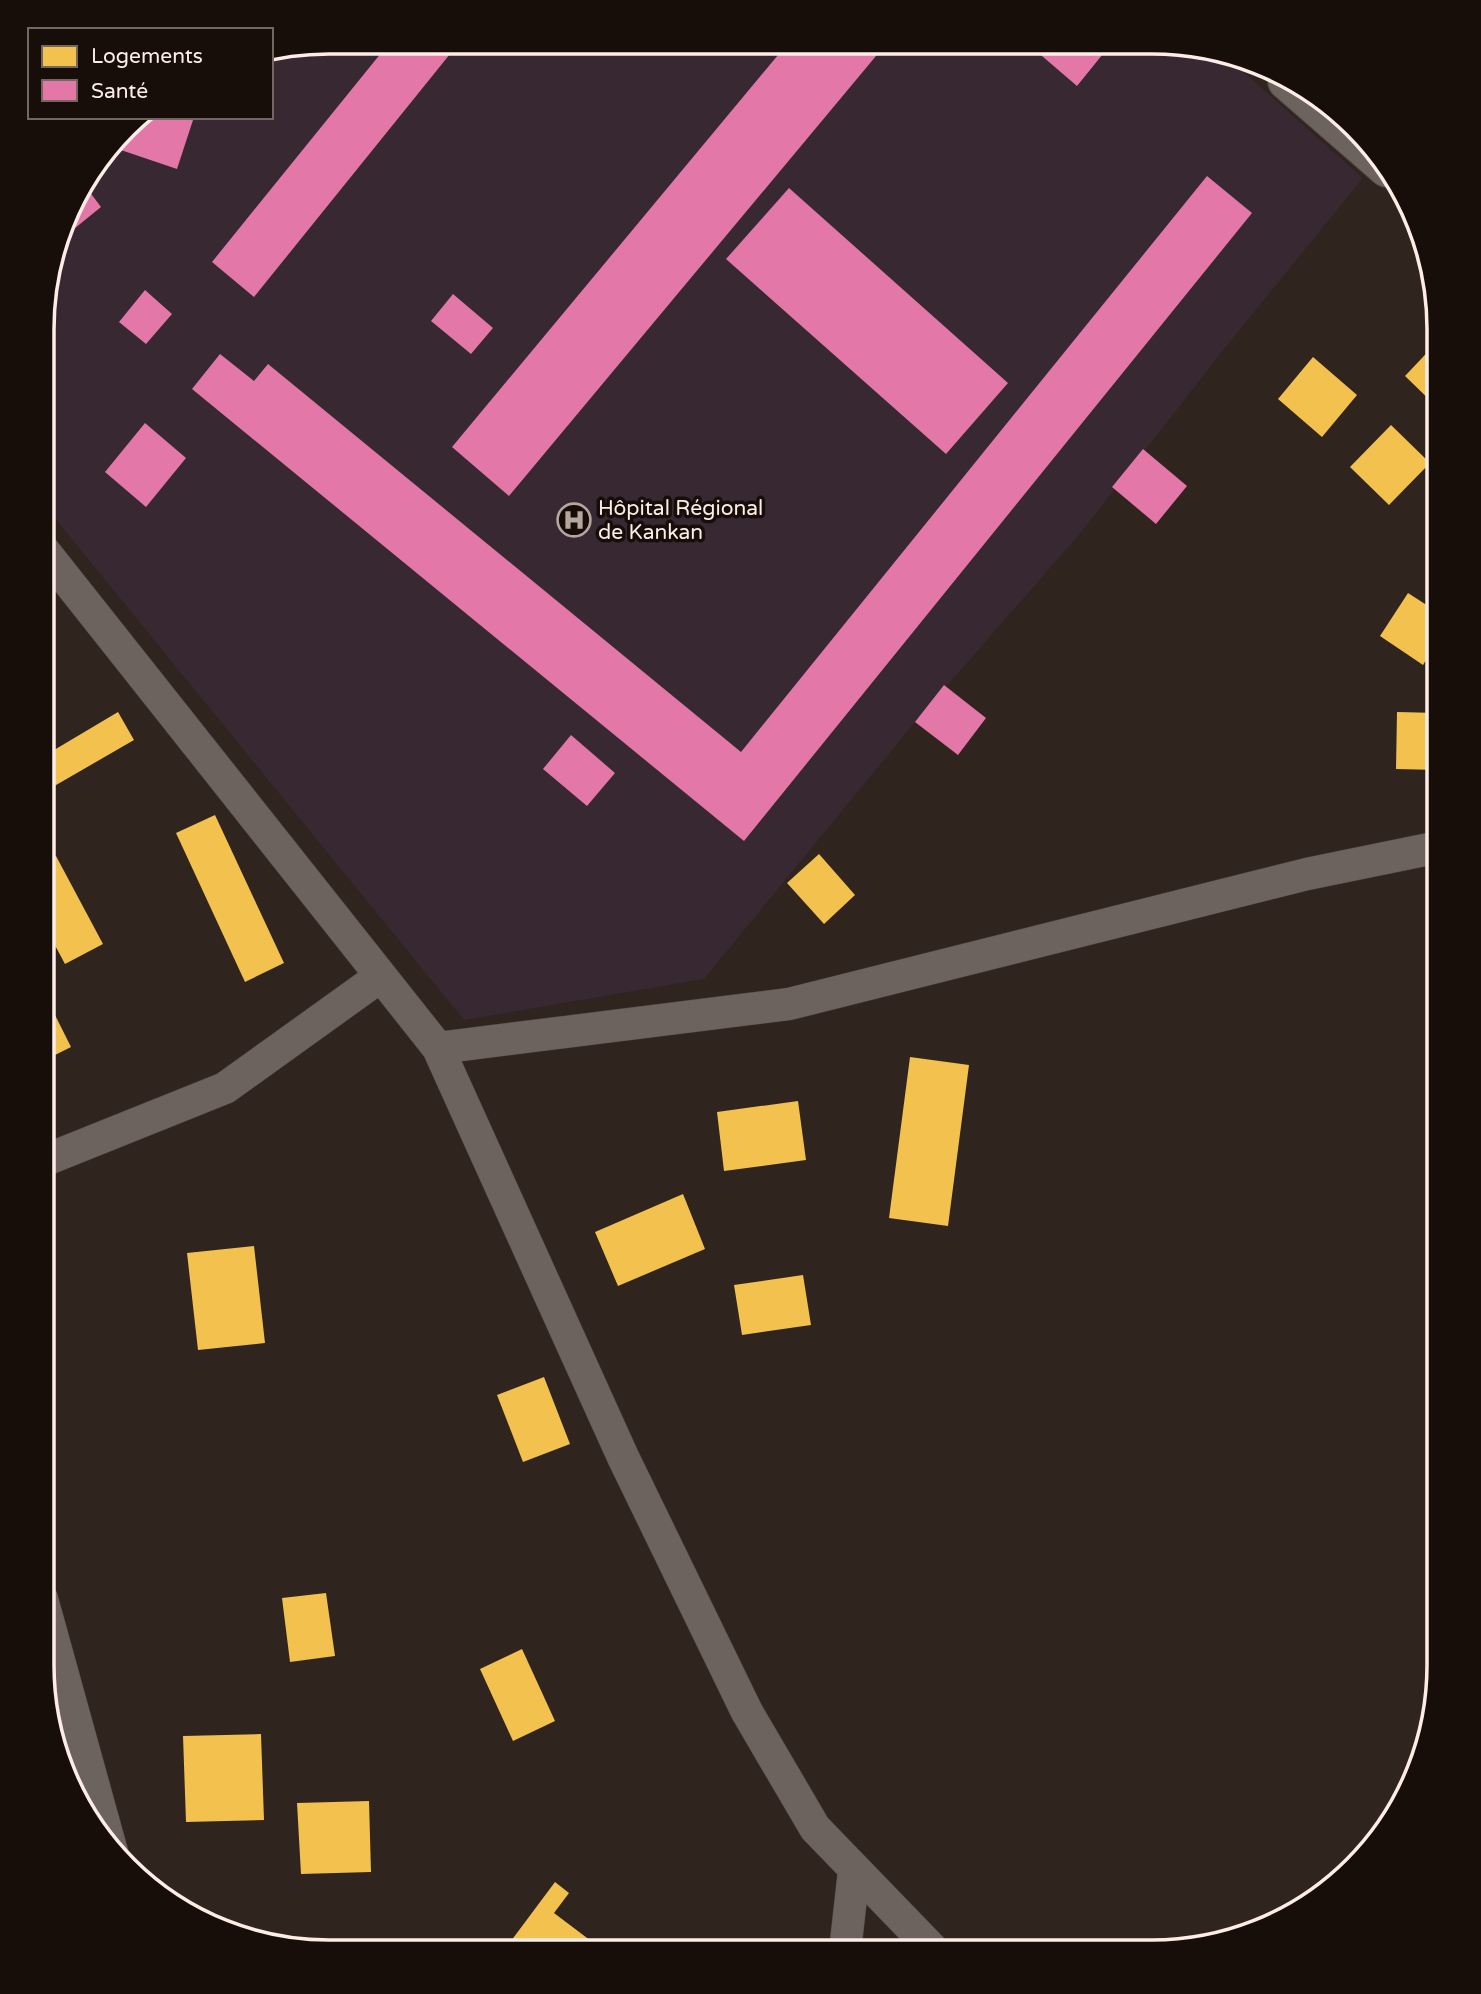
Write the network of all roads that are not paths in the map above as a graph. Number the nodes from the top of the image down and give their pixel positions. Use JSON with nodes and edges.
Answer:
{"nodes":[{"id":1,"x":54,"y":564,"type":"edge"},
{"id":2,"x":1427,"y":849,"type":"edge"},
{"id":3,"x":381,"y":976,"type":"junction"},
{"id":4,"x":438,"y":1048,"type":"junction"},
{"id":5,"x":54,"y":1156,"type":"edge"},
{"id":6,"x":54,"y":1642,"type":"edge"},
{"id":7,"x":104,"y":1822,"type":"edge"},
{"id":8,"x":854,"y":1871,"type":"junction"},
{"id":9,"x":846,"y":1940,"type":"edge"},
{"id":10,"x":923,"y":1940,"type":"edge"}],
"edges":[{"from":1,"to":3,"type":"street"},
{"from":2,"to":4,"type":"street"},
{"from":3,"to":4,"type":"street"},
{"from":3,"to":5,"type":"street"},
{"from":4,"to":8,"type":"street"},
{"from":6,"to":7,"type":"street"},
{"from":8,"to":9,"type":"street"},
{"from":8,"to":10,"type":"street"}]}
